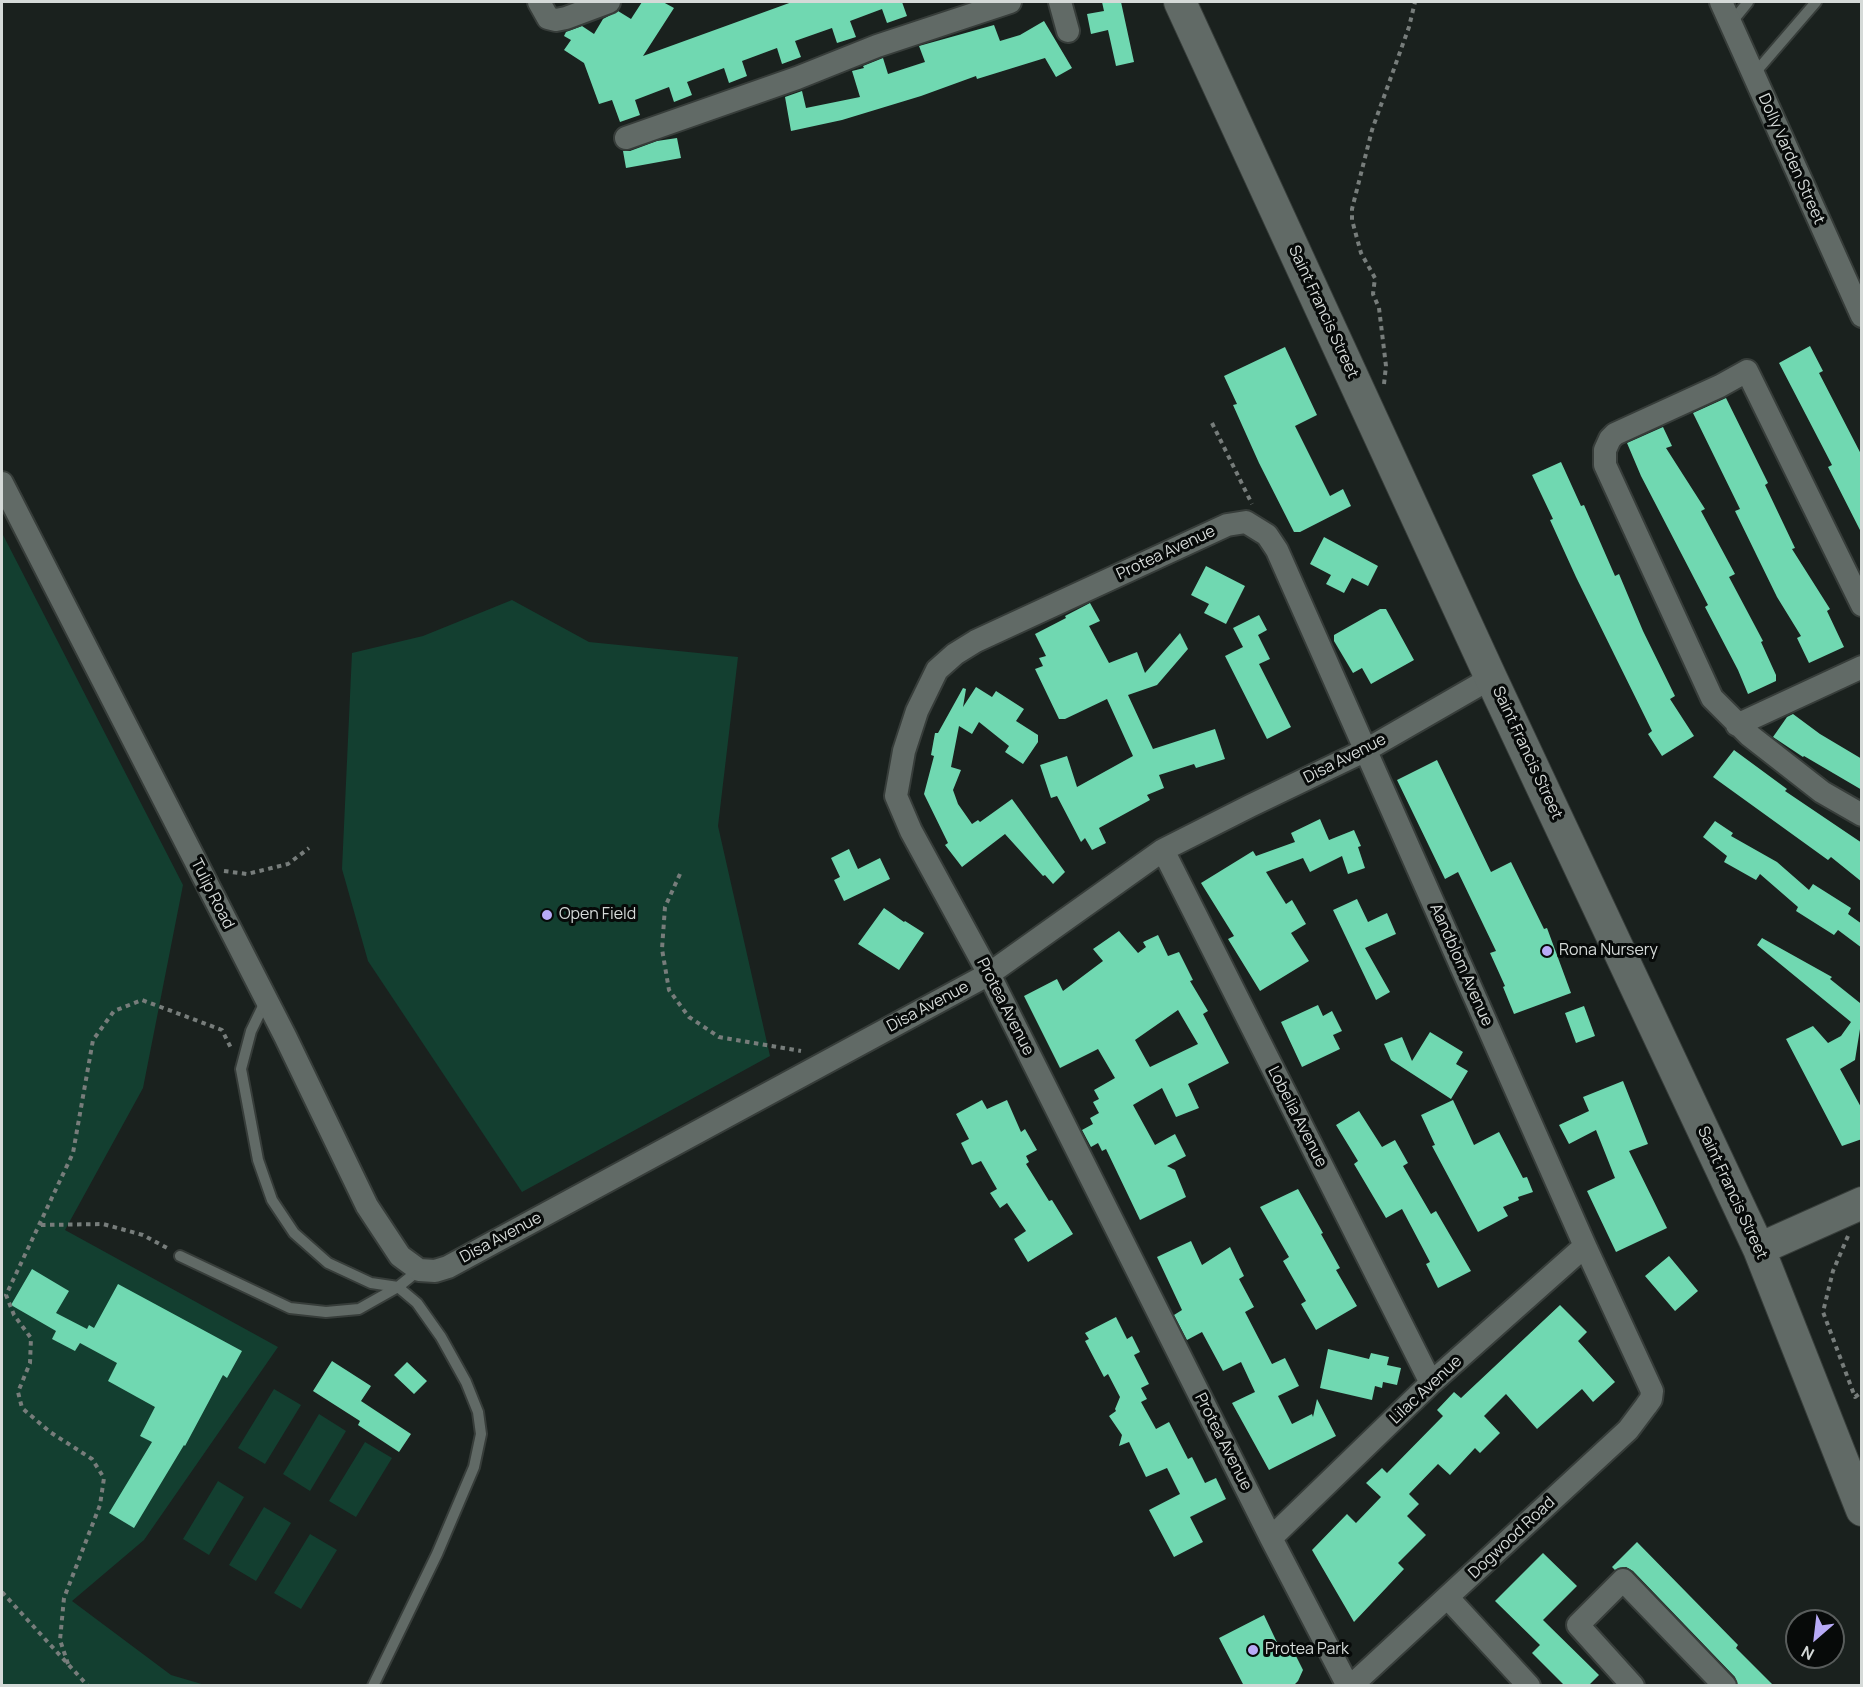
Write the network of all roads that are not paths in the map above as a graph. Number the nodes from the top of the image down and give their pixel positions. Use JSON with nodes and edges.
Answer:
{"nodes":[{"id":1,"x":539,"y":2,"type":"edge"},
{"id":2,"x":609,"y":2,"type":"edge"},
{"id":3,"x":1010,"y":2,"type":"edge"},
{"id":4,"x":1060,"y":2,"type":"edge"},
{"id":5,"x":1180,"y":2,"type":"edge"},
{"id":6,"x":1721,"y":2,"type":"edge"},
{"id":7,"x":1748,"y":2,"type":"edge"},
{"id":8,"x":1816,"y":2,"type":"edge"},
{"id":9,"x":1731,"y":23,"type":"junction"},
{"id":10,"x":1068,"y":31,"type":"dead end"},
{"id":11,"x":1754,"y":75,"type":"junction"},
{"id":12,"x":626,"y":138,"type":"dead end"},
{"id":13,"x":1854,"y":278,"type":"edge"},
{"id":14,"x":1862,"y":316,"type":"edge"},
{"id":15,"x":2,"y":483,"type":"edge"},
{"id":16,"x":1272,"y":542,"type":"joint"},
{"id":17,"x":1862,"y":605,"type":"edge"},
{"id":18,"x":1858,"y":676,"type":"edge"},
{"id":19,"x":1491,"y":678,"type":"junction"},
{"id":20,"x":1737,"y":725,"type":"junction"},
{"id":21,"x":1366,"y":750,"type":"junction"},
{"id":22,"x":1862,"y":815,"type":"edge"},
{"id":23,"x":1163,"y":850,"type":"junction"},
{"id":24,"x":989,"y":974,"type":"junction"},
{"id":25,"x":266,"y":999,"type":"junction"},
{"id":26,"x":1857,"y":1215,"type":"edge"},
{"id":27,"x":1585,"y":1246,"type":"junction"},
{"id":28,"x":1759,"y":1249,"type":"junction"},
{"id":29,"x":180,"y":1256,"type":"road end"},
{"id":30,"x":419,"y":1270,"type":"junction"},
{"id":31,"x":398,"y":1287,"type":"junction"},
{"id":32,"x":1647,"y":1378,"type":"joint"},
{"id":33,"x":1431,"y":1383,"type":"junction"},
{"id":34,"x":1862,"y":1510,"type":"edge"},
{"id":35,"x":1271,"y":1539,"type":"junction"},
{"id":36,"x":1448,"y":1598,"type":"junction"},
{"id":37,"x":373,"y":1686,"type":"edge"},
{"id":38,"x":1350,"y":1686,"type":"edge"},
{"id":39,"x":1529,"y":1686,"type":"edge"},
{"id":40,"x":1633,"y":1686,"type":"edge"},
{"id":41,"x":1725,"y":1686,"type":"edge"}],
"edges":[{"from":1,"to":2,"type":"street"},
{"from":3,"to":12,"type":"street"},
{"from":4,"to":10,"type":"street"},
{"from":5,"to":19,"type":"street","name":"Saint Francis Street"},
{"from":6,"to":9,"type":"street","name":"Dolly Varden Street"},
{"from":7,"to":9,"type":"lane"},
{"from":8,"to":11,"type":"lane"},
{"from":9,"to":11,"type":"street","name":"Dolly Varden Street"},
{"from":11,"to":13,"type":"street","name":"Dolly Varden Street"},
{"from":13,"to":14,"type":"street","name":"Dolly Varden Street"},
{"from":15,"to":25,"type":"street","name":"Tulip Road"},
{"from":16,"to":21,"type":"street","name":"Aandblom Avenue"},
{"from":16,"to":24,"type":"street","name":"Protea Avenue"},
{"from":17,"to":20,"type":"street"},
{"from":18,"to":20,"type":"street"},
{"from":19,"to":21,"type":"street","name":"Disa Avenue"},
{"from":19,"to":28,"type":"street","name":"Saint Francis Street"},
{"from":20,"to":22,"type":"street"},
{"from":21,"to":23,"type":"street","name":"Disa Avenue"},
{"from":21,"to":27,"type":"street","name":"Aandblom Avenue"},
{"from":23,"to":24,"type":"street","name":"Disa Avenue"},
{"from":23,"to":33,"type":"street","name":"Lobelia Avenue"},
{"from":24,"to":30,"type":"street","name":"Disa Avenue"},
{"from":24,"to":35,"type":"street","name":"Protea Avenue"},
{"from":25,"to":30,"type":"street","name":"Tulip Road"},
{"from":25,"to":31,"type":"lane"},
{"from":26,"to":28,"type":"street"},
{"from":27,"to":32,"type":"street","name":"Aandblom Avenue"},
{"from":27,"to":33,"type":"street","name":"Lilac Avenue"},
{"from":28,"to":34,"type":"street","name":"Saint Francis Street"},
{"from":29,"to":31,"type":"lane"},
{"from":30,"to":31,"type":"lane"},
{"from":31,"to":37,"type":"lane"},
{"from":32,"to":36,"type":"street","name":"Dogwood Road"},
{"from":33,"to":35,"type":"street","name":"Lilac Avenue"},
{"from":35,"to":38,"type":"street","name":"Protea Avenue"},
{"from":36,"to":38,"type":"street","name":"Dogwood Road"},
{"from":36,"to":39,"type":"street"},
{"from":40,"to":41,"type":"street"}]}
